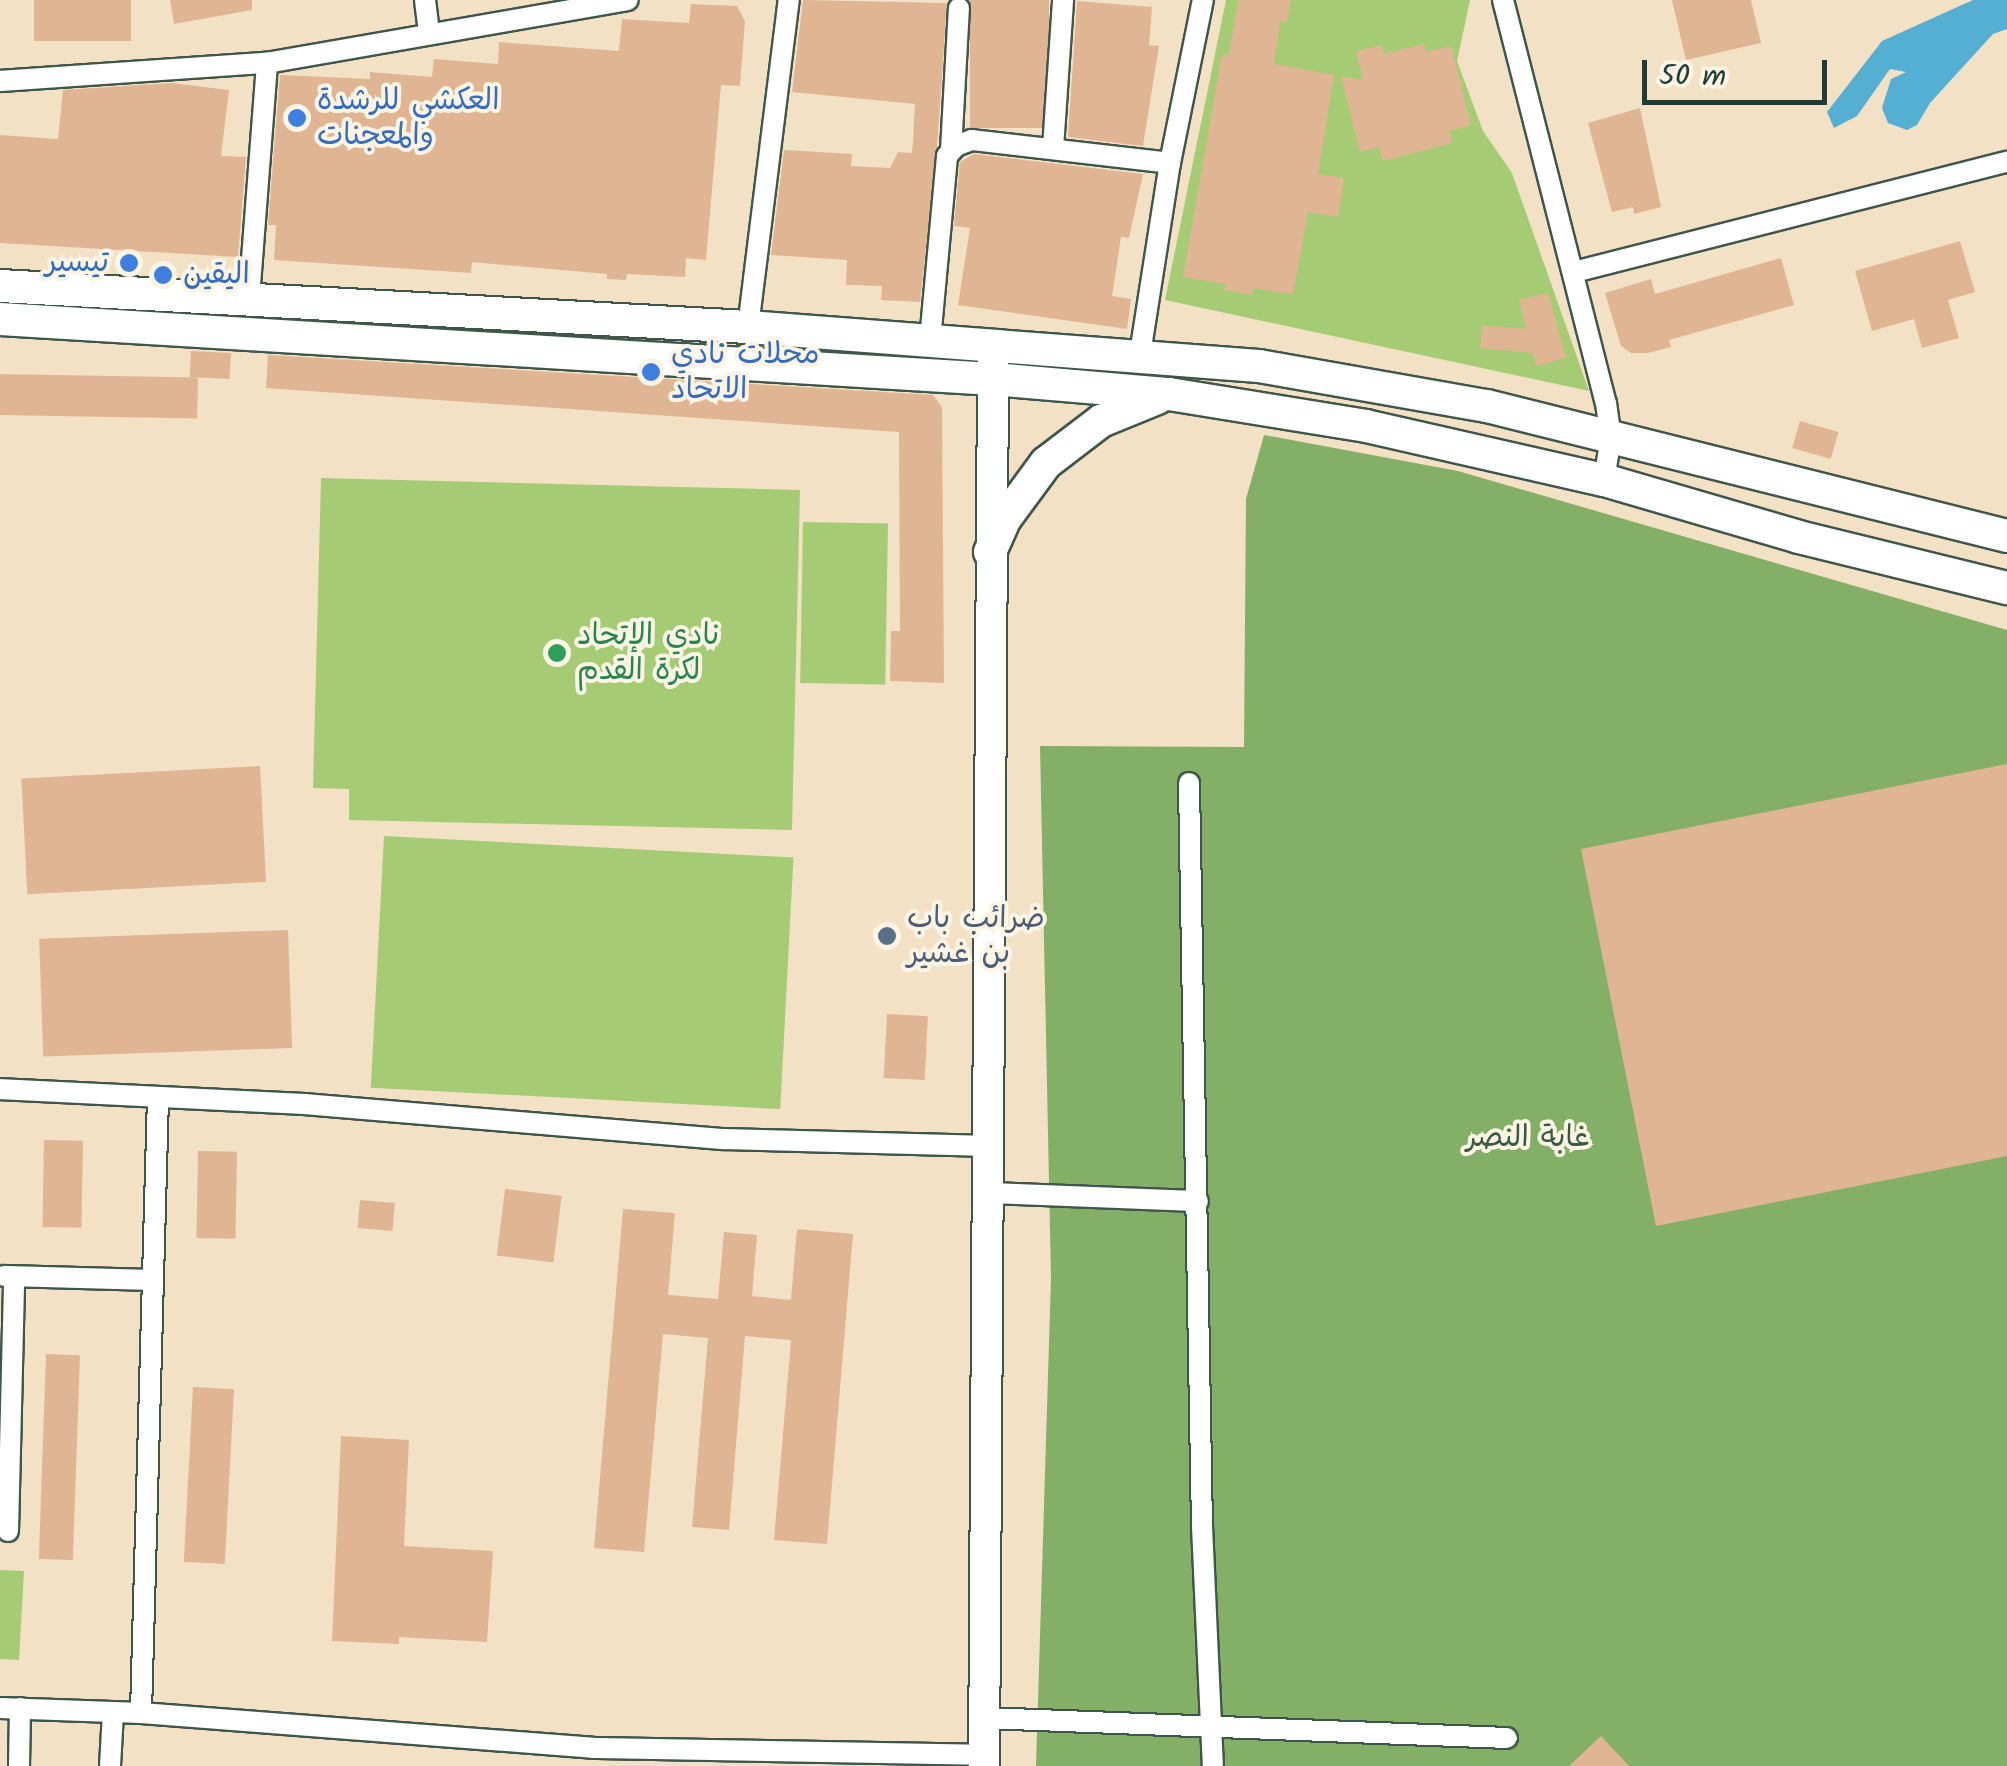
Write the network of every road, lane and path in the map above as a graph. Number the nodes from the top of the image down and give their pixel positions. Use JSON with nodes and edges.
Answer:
{"nodes":[{"id":1,"x":425,"y":0,"type":"edge"},
{"id":2,"x":628,"y":0,"type":"edge"},
{"id":3,"x":789,"y":0,"type":"edge"},
{"id":4,"x":1063,"y":0,"type":"edge"},
{"id":5,"x":1203,"y":0,"type":"edge"},
{"id":6,"x":1503,"y":0,"type":"edge"},
{"id":7,"x":959,"y":8,"type":"dead end"},
{"id":8,"x":430,"y":31,"type":"junction"},
{"id":9,"x":267,"y":63,"type":"junction"},
{"id":10,"x":0,"y":81,"type":"edge"},
{"id":11,"x":1053,"y":148,"type":"junction"},
{"id":12,"x":951,"y":150,"type":"junction"},
{"id":13,"x":1170,"y":162,"type":"junction"},
{"id":14,"x":2007,"y":162,"type":"edge"},
{"id":15,"x":1574,"y":272,"type":"junction"},
{"id":16,"x":0,"y":286,"type":"edge"},
{"id":17,"x":249,"y":298,"type":"junction"},
{"id":18,"x":0,"y":319,"type":"edge"},
{"id":19,"x":748,"y":327,"type":"junction"},
{"id":20,"x":930,"y":340,"type":"junction"},
{"id":21,"x":994,"y":345,"type":"junction"},
{"id":22,"x":1140,"y":354,"type":"junction"},
{"id":23,"x":993,"y":379,"type":"junction"},
{"id":24,"x":1169,"y":394,"type":"junction"},
{"id":25,"x":1611,"y":437,"type":"junction"},
{"id":26,"x":1604,"y":480,"type":"junction"},
{"id":27,"x":2007,"y":536,"type":"edge"},
{"id":28,"x":990,"y":552,"type":"junction"},
{"id":29,"x":2006,"y":585,"type":"edge"},
{"id":30,"x":1189,"y":783,"type":"dead end"},
{"id":31,"x":0,"y":1089,"type":"edge"},
{"id":32,"x":158,"y":1097,"type":"junction"},
{"id":33,"x":989,"y":1146,"type":"junction"},
{"id":34,"x":988,"y":1192,"type":"junction"},
{"id":35,"x":1198,"y":1201,"type":"junction"},
{"id":36,"x":7,"y":1277,"type":"edge"},
{"id":37,"x":152,"y":1280,"type":"junction"},
{"id":38,"x":8,"y":1532,"type":"dead end"},
{"id":39,"x":10,"y":1708,"type":"edge"},
{"id":40,"x":113,"y":1712,"type":"junction"},
{"id":41,"x":140,"y":1713,"type":"junction"},
{"id":42,"x":985,"y":1718,"type":"junction"},
{"id":43,"x":1211,"y":1725,"type":"junction"},
{"id":44,"x":1507,"y":1738,"type":"dead end"},
{"id":45,"x":984,"y":1761,"type":"edge"},
{"id":46,"x":19,"y":1766,"type":"edge"},
{"id":47,"x":110,"y":1766,"type":"edge"},
{"id":48,"x":1213,"y":1766,"type":"edge"}],
"edges":[{"from":1,"to":8,"type":"street"},
{"from":2,"to":8,"type":"street"},
{"from":3,"to":19,"type":"street"},
{"from":4,"to":11,"type":"street"},
{"from":5,"to":13,"type":"street"},
{"from":6,"to":15,"type":"street"},
{"from":7,"to":12,"type":"street"},
{"from":8,"to":9,"type":"street"},
{"from":9,"to":10,"type":"street"},
{"from":9,"to":17,"type":"street"},
{"from":11,"to":12,"type":"street"},
{"from":11,"to":13,"type":"street"},
{"from":12,"to":20,"type":"street"},
{"from":13,"to":22,"type":"street"},
{"from":14,"to":15,"type":"street"},
{"from":15,"to":25,"type":"street"},
{"from":16,"to":17,"type":"main road"},
{"from":17,"to":19,"type":"main road"},
{"from":18,"to":23,"type":"main road"},
{"from":19,"to":20,"type":"main road"},
{"from":20,"to":21,"type":"main road"},
{"from":21,"to":22,"type":"main road"},
{"from":21,"to":23,"type":"street"},
{"from":22,"to":25,"type":"main road"},
{"from":23,"to":24,"type":"main road"},
{"from":23,"to":28,"type":"street"},
{"from":24,"to":26,"type":"main road"},
{"from":24,"to":28,"type":"main road"},
{"from":25,"to":26,"type":"street"},
{"from":25,"to":27,"type":"main road"},
{"from":26,"to":29,"type":"main road"},
{"from":28,"to":33,"type":"street"},
{"from":30,"to":35,"type":"street"},
{"from":31,"to":32,"type":"street"},
{"from":32,"to":33,"type":"street"},
{"from":32,"to":37,"type":"street"},
{"from":33,"to":34,"type":"street"},
{"from":34,"to":35,"type":"street"},
{"from":34,"to":42,"type":"street"},
{"from":35,"to":43,"type":"street"},
{"from":36,"to":37,"type":"street"},
{"from":36,"to":38,"type":"street"},
{"from":37,"to":41,"type":"street"},
{"from":39,"to":40,"type":"street"},
{"from":39,"to":46,"type":"street"},
{"from":40,"to":41,"type":"street"},
{"from":40,"to":47,"type":"street"},
{"from":41,"to":45,"type":"street"},
{"from":42,"to":43,"type":"street"},
{"from":42,"to":45,"type":"street"},
{"from":43,"to":44,"type":"street"},
{"from":43,"to":48,"type":"street"}]}
